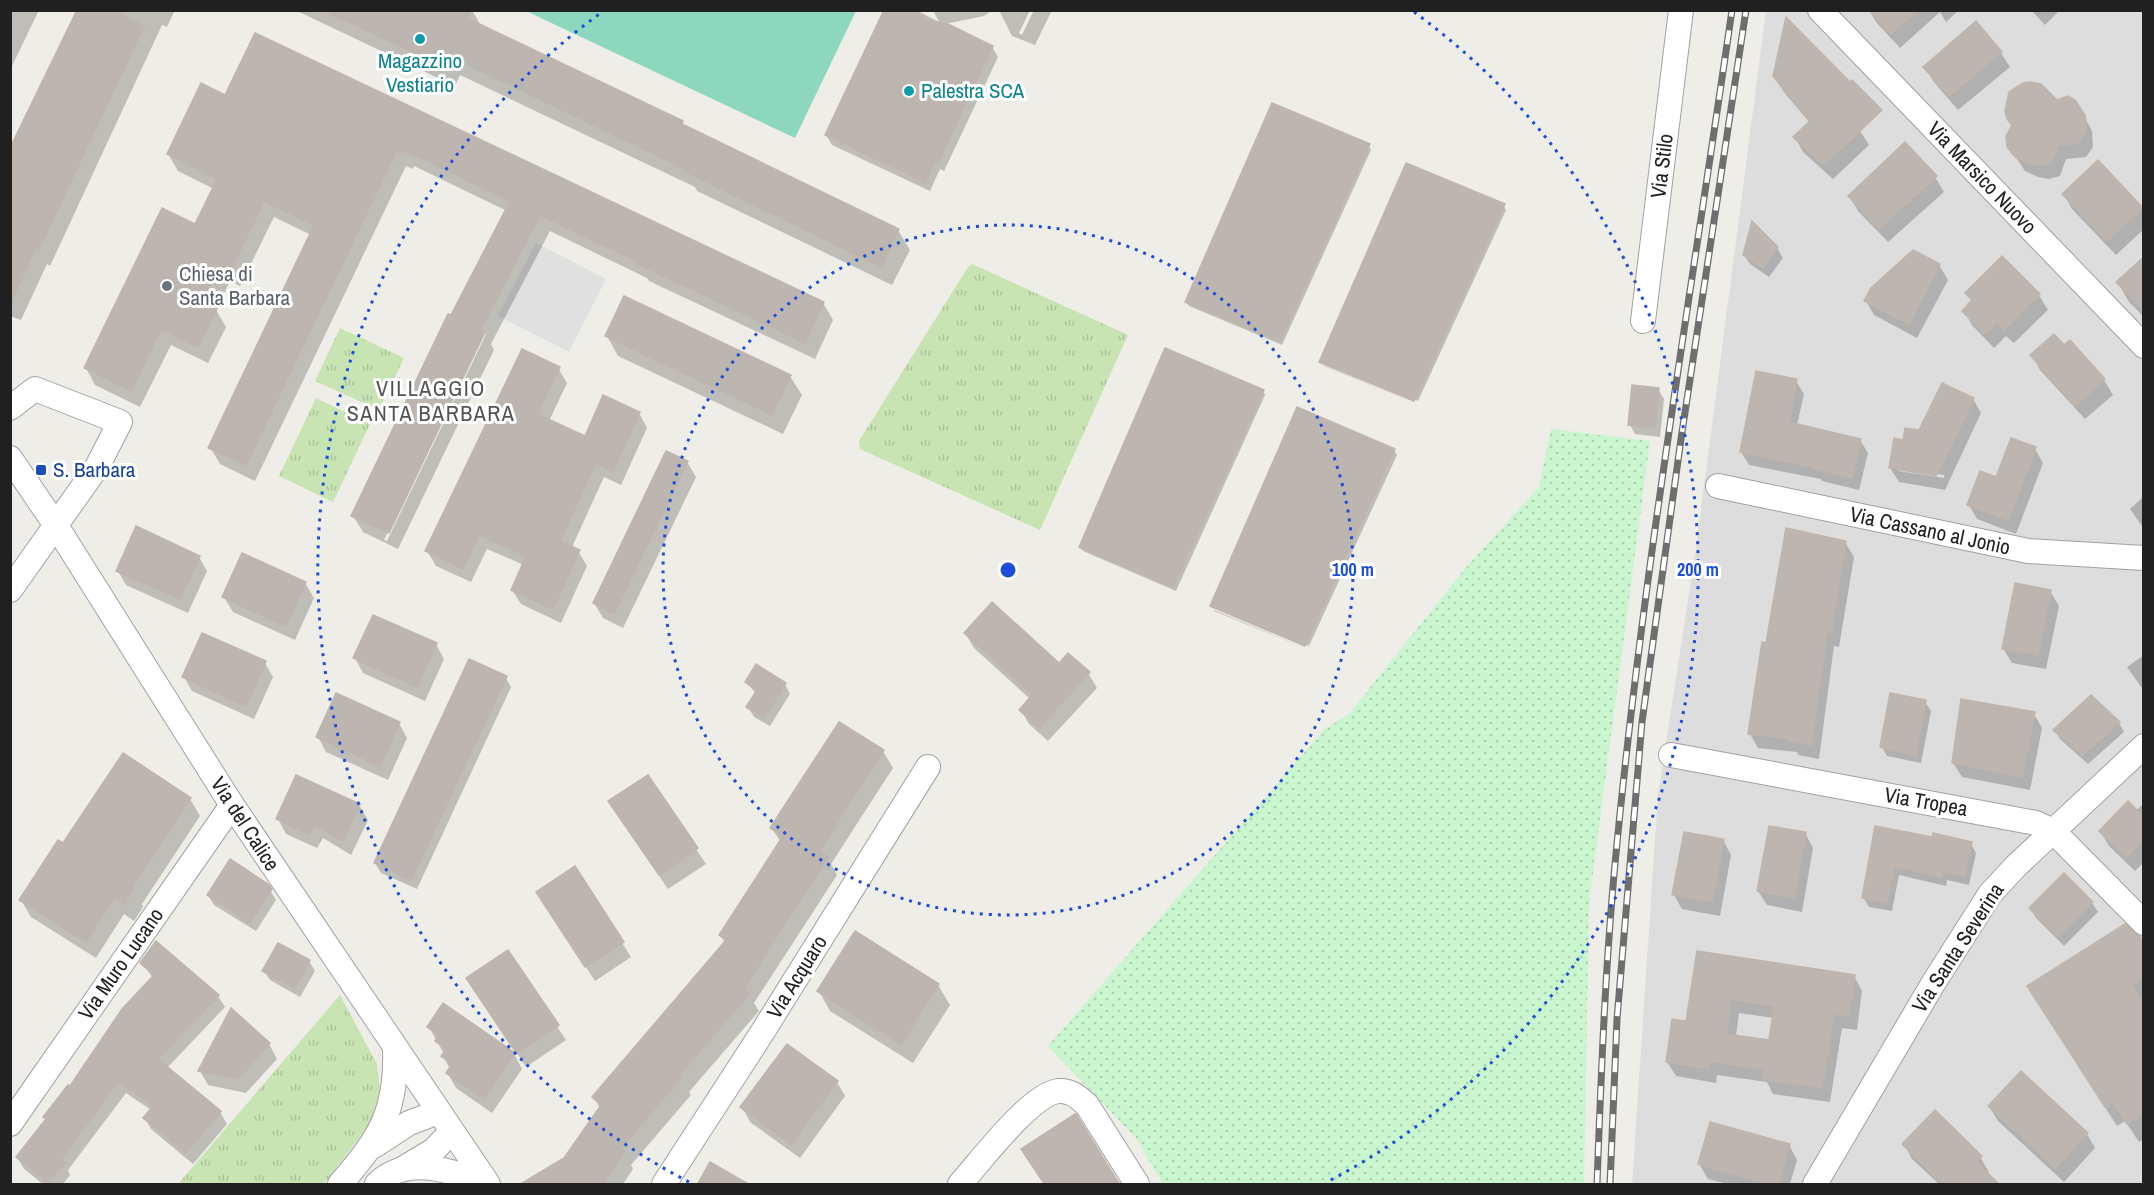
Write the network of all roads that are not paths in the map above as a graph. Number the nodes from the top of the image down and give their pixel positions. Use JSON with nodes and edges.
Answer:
{"nodes":[{"id":1,"x":1681,"y":10,"type":"edge"},
{"id":2,"x":1820,"y":10,"type":"edge"},
{"id":3,"x":1643,"y":321,"type":"dead end"},
{"id":4,"x":2144,"y":346,"type":"edge"},
{"id":5,"x":10,"y":408,"type":"edge"},
{"id":6,"x":10,"y":458,"type":"edge"},
{"id":7,"x":1718,"y":486,"type":"dead end"},
{"id":8,"x":55,"y":524,"type":"junction"},
{"id":9,"x":2144,"y":558,"type":"edge"},
{"id":10,"x":10,"y":590,"type":"edge"},
{"id":11,"x":2144,"y":746,"type":"edge"},
{"id":12,"x":1671,"y":755,"type":"dead end"},
{"id":13,"x":928,"y":767,"type":"dead end"},
{"id":14,"x":232,"y":805,"type":"junction"},
{"id":15,"x":2053,"y":831,"type":"junction"},
{"id":16,"x":2144,"y":923,"type":"edge"},
{"id":17,"x":395,"y":1049,"type":"junction"},
{"id":18,"x":14,"y":1110,"type":"edge"},
{"id":19,"x":445,"y":1122,"type":"junction"},
{"id":20,"x":370,"y":1149,"type":"junction"},
{"id":21,"x":404,"y":1168,"type":"junction"},
{"id":22,"x":487,"y":1184,"type":"edge"},
{"id":23,"x":340,"y":1185,"type":"edge"},
{"id":24,"x":377,"y":1185,"type":"edge"},
{"id":25,"x":664,"y":1185,"type":"edge"},
{"id":26,"x":960,"y":1185,"type":"edge"},
{"id":27,"x":1137,"y":1185,"type":"edge"},
{"id":28,"x":1815,"y":1185,"type":"edge"}],
"edges":[{"from":1,"to":3,"type":"street","name":"Via Stilo"},
{"from":2,"to":4,"type":"street","name":"Via Marsico Nuovo"},
{"from":5,"to":8,"type":"street"},
{"from":6,"to":8,"type":"street","name":"Via del Calice"},
{"from":7,"to":9,"type":"street","name":"Via Cassano al Jonio"},
{"from":8,"to":10,"type":"street"},
{"from":8,"to":14,"type":"street","name":"Via del Calice"},
{"from":11,"to":15,"type":"street","name":"Via Santa Severina"},
{"from":12,"to":15,"type":"street","name":"Via Tropea"},
{"from":13,"to":25,"type":"street","name":"Via Acquaro"},
{"from":14,"to":17,"type":"street","name":"Via del Calice"},
{"from":14,"to":18,"type":"street","name":"Via Muro Lucano"},
{"from":15,"to":16,"type":"street","name":"Via Tropea"},
{"from":15,"to":28,"type":"street","name":"Via Santa Severina"},
{"from":17,"to":19,"type":"street","name":"Via del Calice"},
{"from":17,"to":20,"type":"street"},
{"from":19,"to":20,"type":"street"},
{"from":19,"to":21,"type":"street"},
{"from":19,"to":22,"type":"street","name":"Via del Calice"},
{"from":20,"to":23,"type":"street"},
{"from":21,"to":22,"type":"street"},
{"from":21,"to":24,"type":"street"},
{"from":26,"to":27,"type":"street"}]}
